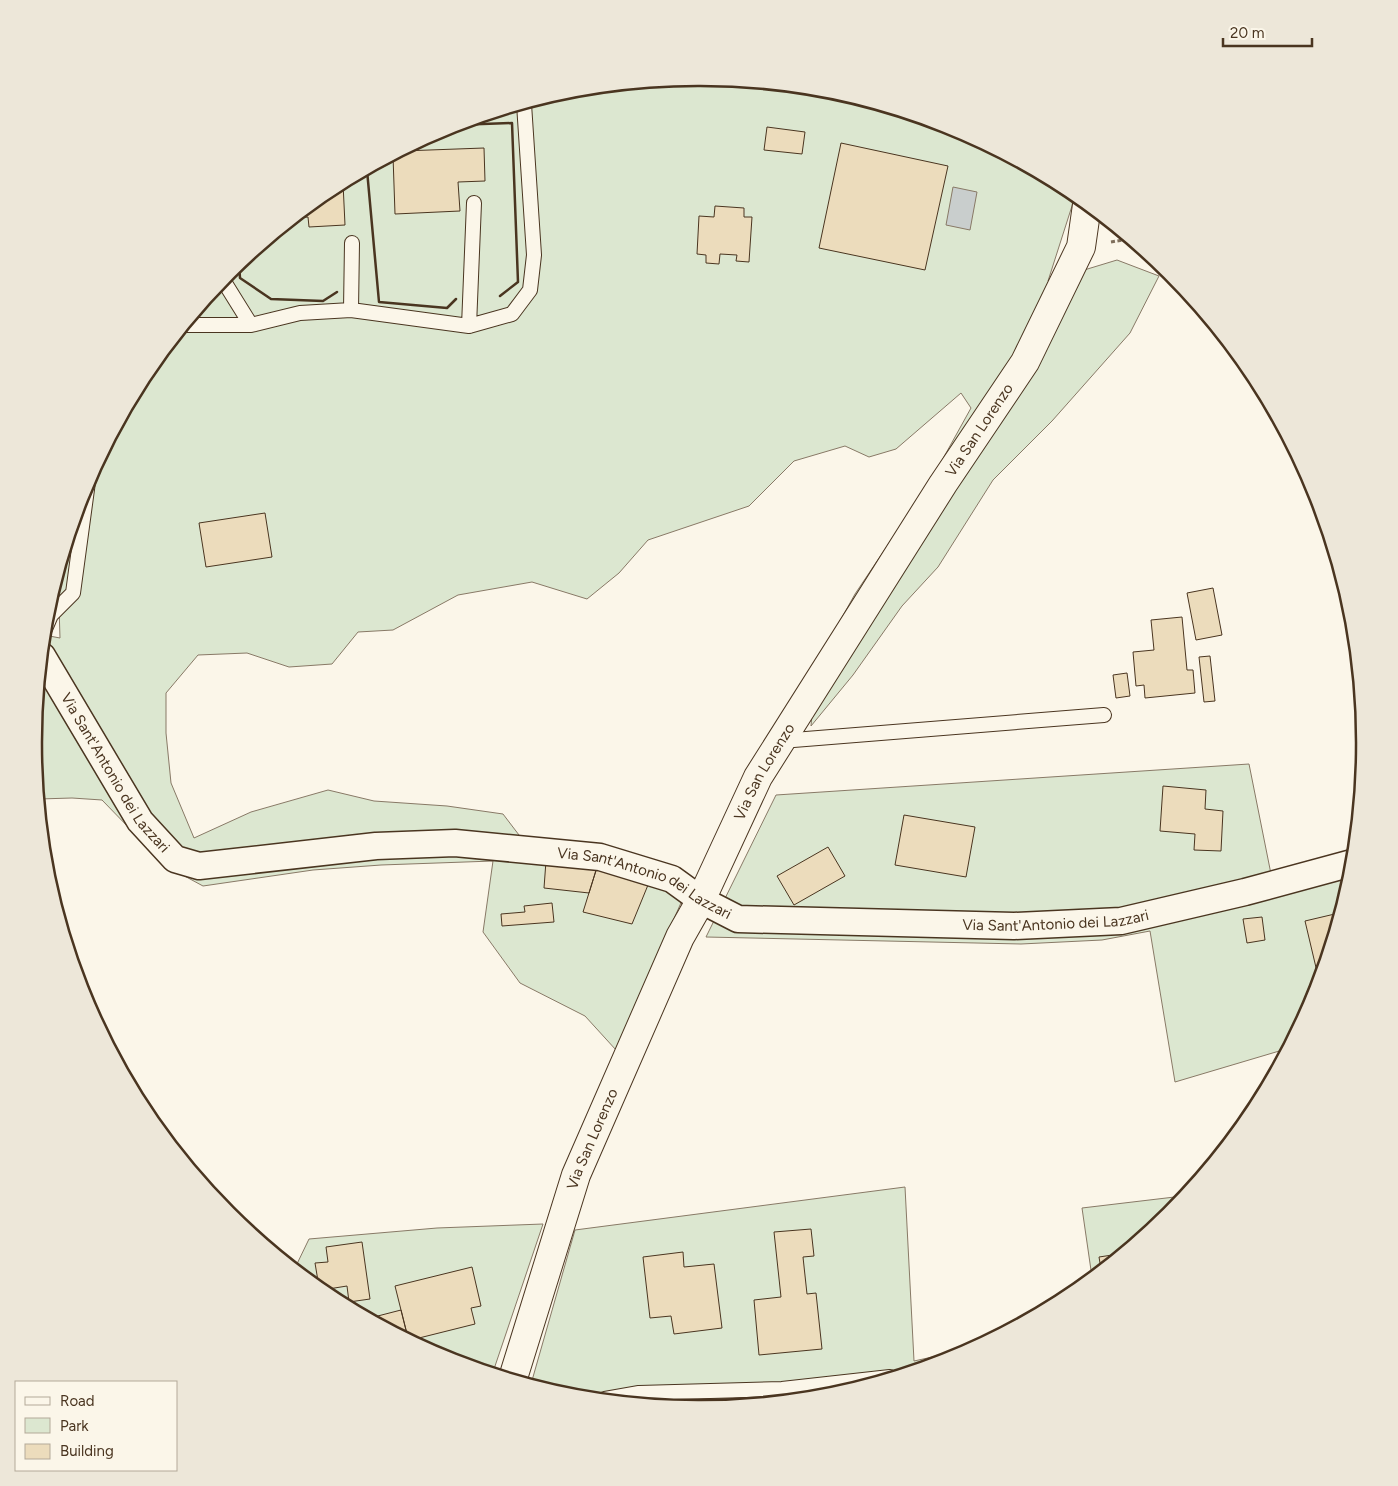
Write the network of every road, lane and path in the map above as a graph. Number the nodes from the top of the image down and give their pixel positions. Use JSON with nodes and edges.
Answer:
{"nodes":[{"id":1,"x":524,"y":110,"type":"edge"},
{"id":2,"x":474,"y":203,"type":"dead end"},
{"id":3,"x":1086,"y":213,"type":"edge"},
{"id":4,"x":352,"y":243,"type":"dead end"},
{"id":5,"x":227,"y":287,"type":"edge"},
{"id":6,"x":351,"y":310,"type":"junction"},
{"id":7,"x":193,"y":325,"type":"edge"},
{"id":8,"x":251,"y":325,"type":"junction"},
{"id":9,"x":469,"y":326,"type":"junction"},
{"id":10,"x":84,"y":514,"type":"edge"},
{"id":11,"x":58,"y":603,"type":"edge"},
{"id":12,"x":47,"y":665,"type":"edge"},
{"id":13,"x":1104,"y":715,"type":"dead end"},
{"id":14,"x":781,"y":741,"type":"junction"},
{"id":15,"x":1344,"y":865,"type":"edge"},
{"id":16,"x":701,"y":900,"type":"junction"},
{"id":17,"x":514,"y":1373,"type":"edge"},
{"id":18,"x":851,"y":1381,"type":"edge"},
{"id":19,"x":626,"y":1395,"type":"edge"}],
"edges":[{"from":1,"to":9,"type":"lane"},
{"from":2,"to":9,"type":"lane"},
{"from":3,"to":14,"type":"street","name":"Via San Lorenzo"},
{"from":4,"to":6,"type":"lane"},
{"from":5,"to":8,"type":"lane"},
{"from":6,"to":8,"type":"lane"},
{"from":6,"to":9,"type":"lane"},
{"from":7,"to":8,"type":"lane"},
{"from":10,"to":11,"type":"lane"},
{"from":12,"to":16,"type":"street","name":"Via Sant'Antonio dei Lazzari"},
{"from":13,"to":14,"type":"lane"},
{"from":14,"to":16,"type":"street","name":"Via San Lorenzo"},
{"from":15,"to":16,"type":"street","name":"Via Sant'Antonio dei Lazzari"},
{"from":16,"to":17,"type":"street","name":"Via San Lorenzo"},
{"from":18,"to":19,"type":"lane"}]}
